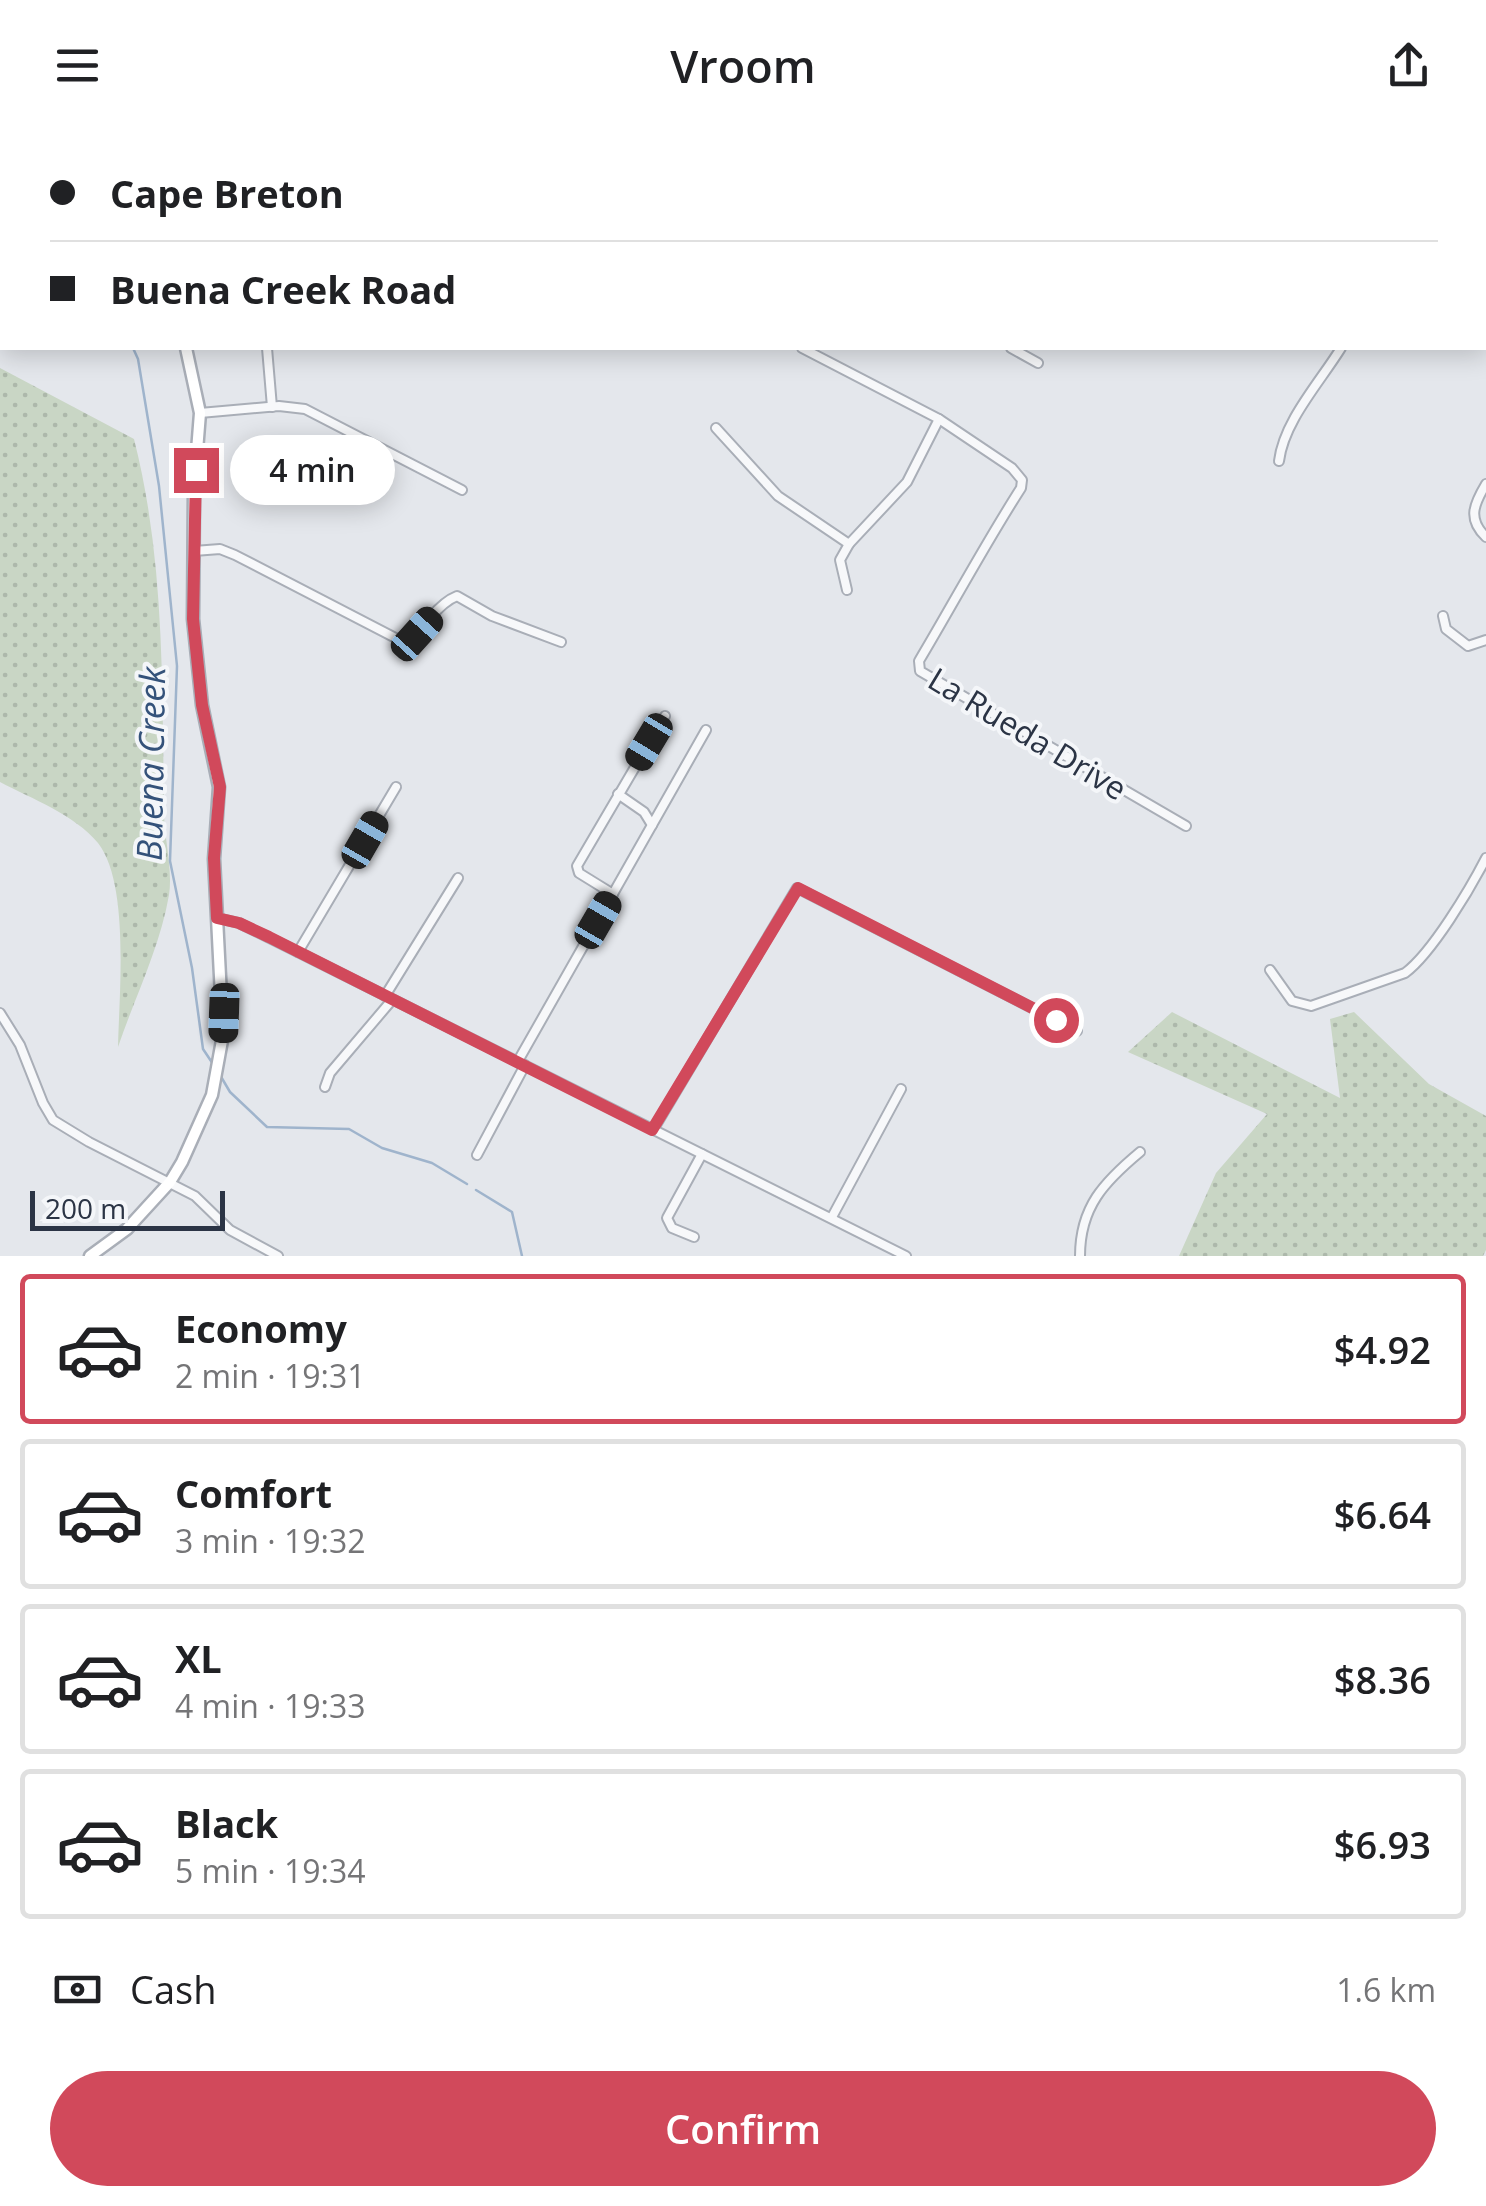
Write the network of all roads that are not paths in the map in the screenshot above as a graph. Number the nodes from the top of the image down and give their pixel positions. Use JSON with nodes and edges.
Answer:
{"nodes":[{"id":1,"x":186,"y":350,"type":"edge"},
{"id":2,"x":267,"y":350,"type":"edge"},
{"id":3,"x":806,"y":350,"type":"edge"},
{"id":4,"x":1015,"y":350,"type":"edge"},
{"id":5,"x":1340,"y":350,"type":"edge"},
{"id":6,"x":1038,"y":363,"type":"dead end"},
{"id":7,"x":272,"y":406,"type":"junction"},
{"id":8,"x":200,"y":413,"type":"junction"},
{"id":9,"x":939,"y":419,"type":"junction"},
{"id":10,"x":716,"y":428,"type":"dead end"},
{"id":11,"x":1279,"y":461,"type":"dead end"},
{"id":12,"x":1486,"y":484,"type":"edge"},
{"id":13,"x":462,"y":490,"type":"dead end"},
{"id":14,"x":1486,"y":537,"type":"edge"},
{"id":15,"x":850,"y":544,"type":"junction"},
{"id":16,"x":194,"y":551,"type":"junction"},
{"id":17,"x":847,"y":590,"type":"dead end"},
{"id":18,"x":1443,"y":616,"type":"dead end"},
{"id":19,"x":1486,"y":640,"type":"edge"},
{"id":20,"x":562,"y":642,"type":"dead end"},
{"id":21,"x":665,"y":716,"type":"dead end"},
{"id":22,"x":706,"y":730,"type":"dead end"},
{"id":23,"x":396,"y":787,"type":"dead end"},
{"id":24,"x":618,"y":794,"type":"junction"},
{"id":25,"x":652,"y":826,"type":"junction"},
{"id":26,"x":1186,"y":826,"type":"dead end"},
{"id":27,"x":1486,"y":858,"type":"edge"},
{"id":28,"x":458,"y":878,"type":"dead end"},
{"id":29,"x":613,"y":894,"type":"junction"},
{"id":30,"x":217,"y":918,"type":"junction"},
{"id":31,"x":298,"y":952,"type":"junction"},
{"id":32,"x":1270,"y":970,"type":"dead end"},
{"id":33,"x":389,"y":998,"type":"junction"},
{"id":34,"x":0,"y":1013,"type":"edge"},
{"id":35,"x":1077,"y":1031,"type":"dead end"},
{"id":36,"x":521,"y":1063,"type":"junction"},
{"id":37,"x":326,"y":1088,"type":"dead end"},
{"id":38,"x":900,"y":1088,"type":"dead end"},
{"id":39,"x":652,"y":1130,"type":"junction"},
{"id":40,"x":1140,"y":1152,"type":"dead end"},
{"id":41,"x":702,"y":1154,"type":"junction"},
{"id":42,"x":477,"y":1155,"type":"dead end"},
{"id":43,"x":170,"y":1182,"type":"junction"},
{"id":44,"x":832,"y":1217,"type":"junction"},
{"id":45,"x":694,"y":1238,"type":"dead end"},
{"id":46,"x":90,"y":1256,"type":"edge"},
{"id":47,"x":278,"y":1256,"type":"edge"},
{"id":48,"x":905,"y":1256,"type":"edge"},
{"id":49,"x":1080,"y":1256,"type":"edge"}],
"edges":[{"from":1,"to":8,"type":"main road"},
{"from":2,"to":7,"type":"street"},
{"from":3,"to":9,"type":"street","name":"La Rueda Drive"},
{"from":4,"to":6,"type":"street"},
{"from":5,"to":11,"type":"street"},
{"from":7,"to":8,"type":"street"},
{"from":7,"to":13,"type":"street"},
{"from":8,"to":16,"type":"main road"},
{"from":9,"to":15,"type":"street"},
{"from":9,"to":26,"type":"street","name":"La Rueda Drive"},
{"from":10,"to":15,"type":"street"},
{"from":12,"to":14,"type":"street"},
{"from":15,"to":17,"type":"street"},
{"from":16,"to":20,"type":"street"},
{"from":16,"to":30,"type":"main road"},
{"from":18,"to":19,"type":"street"},
{"from":21,"to":24,"type":"street"},
{"from":22,"to":25,"type":"street"},
{"from":23,"to":31,"type":"street"},
{"from":24,"to":25,"type":"street"},
{"from":24,"to":29,"type":"street"},
{"from":25,"to":29,"type":"street"},
{"from":27,"to":32,"type":"street"},
{"from":28,"to":33,"type":"street"},
{"from":29,"to":36,"type":"street"},
{"from":30,"to":31,"type":"street"},
{"from":30,"to":43,"type":"main road"},
{"from":31,"to":33,"type":"street"},
{"from":33,"to":36,"type":"street"},
{"from":33,"to":37,"type":"street"},
{"from":34,"to":43,"type":"street"},
{"from":35,"to":39,"type":"street"},
{"from":36,"to":39,"type":"street"},
{"from":36,"to":42,"type":"street"},
{"from":38,"to":44,"type":"street"},
{"from":39,"to":41,"type":"street"},
{"from":40,"to":49,"type":"street"},
{"from":41,"to":44,"type":"street"},
{"from":41,"to":45,"type":"street"},
{"from":43,"to":46,"type":"main road"},
{"from":43,"to":47,"type":"street"},
{"from":44,"to":48,"type":"street"}]}
